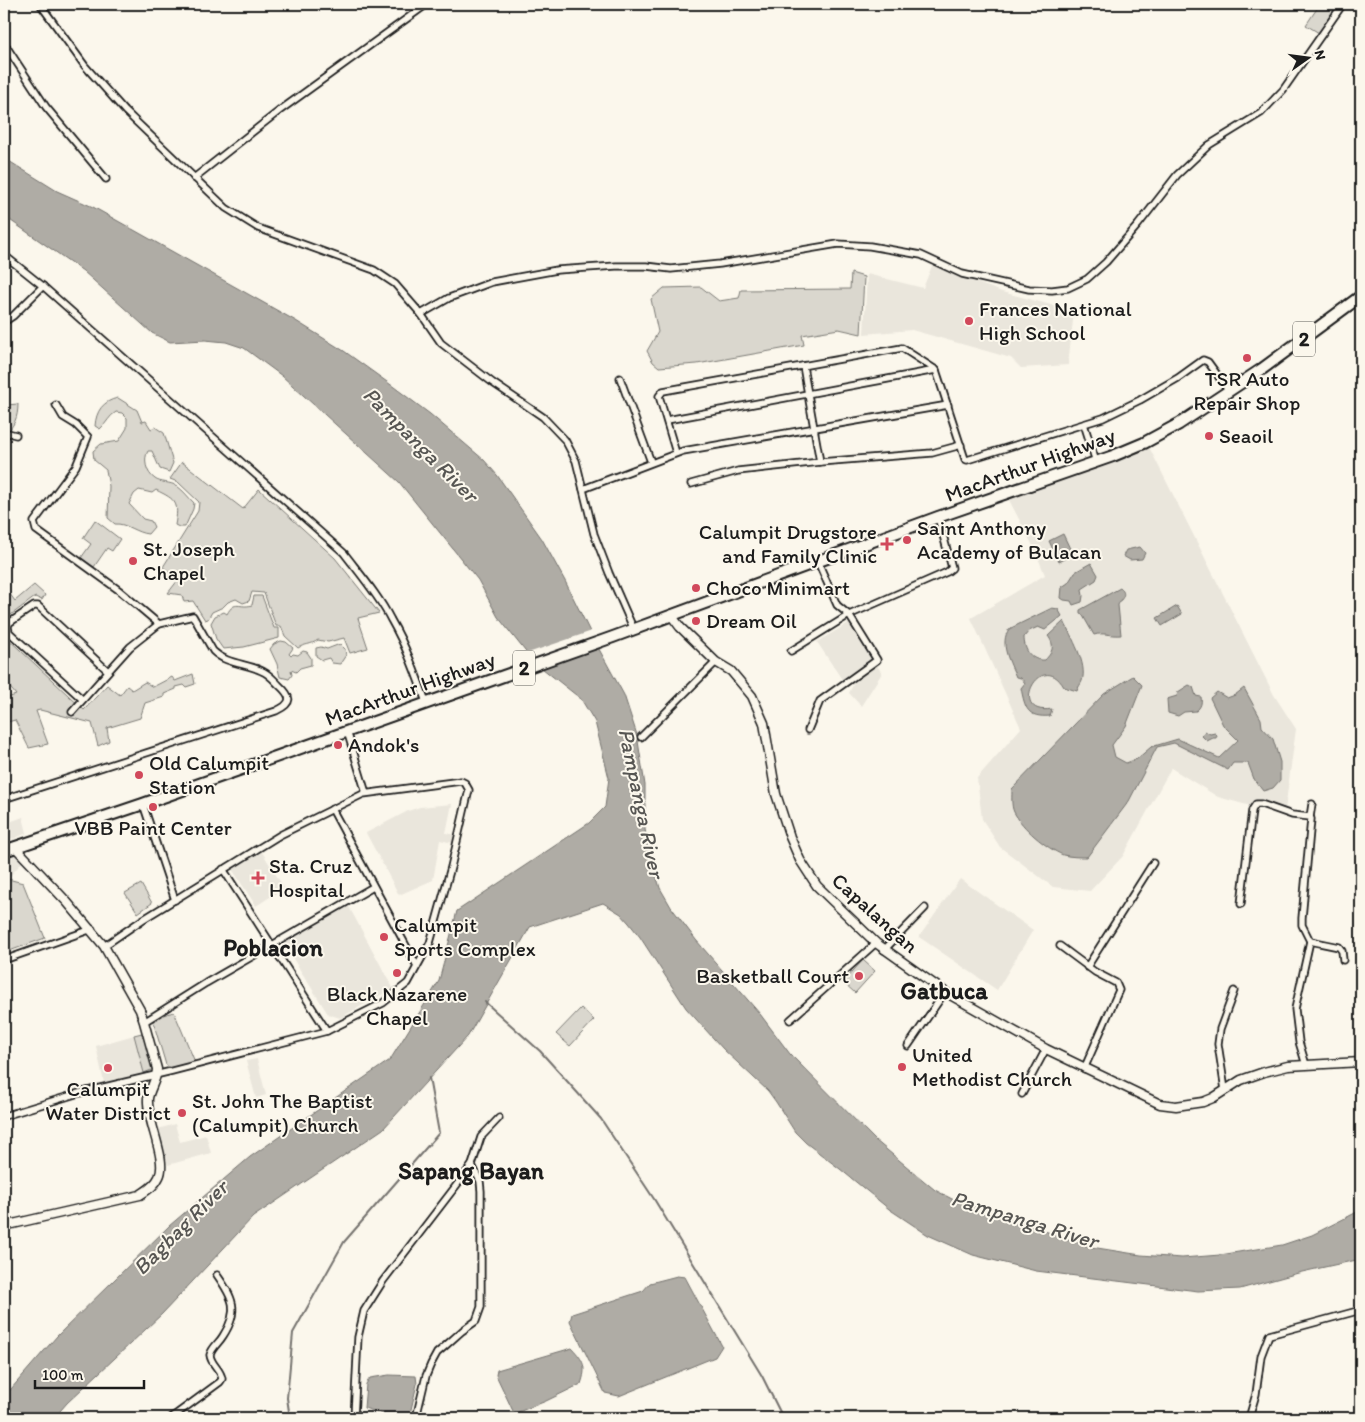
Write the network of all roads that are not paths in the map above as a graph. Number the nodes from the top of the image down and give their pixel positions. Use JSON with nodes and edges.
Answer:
{"nodes":[{"id":1,"x":40,"y":4,"type":"edge"},
{"id":2,"x":427,"y":4,"type":"edge"},
{"id":3,"x":1343,"y":4,"type":"edge"},
{"id":4,"x":4,"y":43,"type":"edge"},
{"id":5,"x":194,"y":178,"type":"junction"},
{"id":6,"x":106,"y":179,"type":"dead end"},
{"id":7,"x":4,"y":255,"type":"edge"},
{"id":8,"x":43,"y":286,"type":"junction"},
{"id":9,"x":1361,"y":296,"type":"edge"},
{"id":10,"x":421,"y":314,"type":"junction"},
{"id":11,"x":4,"y":322,"type":"edge"},
{"id":12,"x":803,"y":366,"type":"junction"},
{"id":13,"x":936,"y":370,"type":"junction"},
{"id":14,"x":620,"y":378,"type":"dead end"},
{"id":15,"x":1229,"y":391,"type":"junction"},
{"id":16,"x":809,"y":394,"type":"junction"},
{"id":17,"x":56,"y":405,"type":"dead end"},
{"id":18,"x":948,"y":405,"type":"junction"},
{"id":19,"x":667,"y":420,"type":"junction"},
{"id":20,"x":1084,"y":424,"type":"junction"},
{"id":21,"x":815,"y":428,"type":"junction"},
{"id":22,"x":4,"y":432,"type":"edge"},
{"id":23,"x":16,"y":435,"type":"dead end"},
{"id":24,"x":961,"y":445,"type":"junction"},
{"id":25,"x":676,"y":453,"type":"junction"},
{"id":26,"x":651,"y":462,"type":"junction"},
{"id":27,"x":820,"y":462,"type":"junction"},
{"id":28,"x":1096,"y":462,"type":"junction"},
{"id":29,"x":691,"y":484,"type":"dead end"},
{"id":30,"x":583,"y":489,"type":"junction"},
{"id":31,"x":938,"y":517,"type":"junction"},
{"id":32,"x":818,"y":562,"type":"junction"},
{"id":33,"x":671,"y":615,"type":"junction"},
{"id":34,"x":849,"y":615,"type":"junction"},
{"id":35,"x":159,"y":624,"type":"junction"},
{"id":36,"x":634,"y":630,"type":"junction"},
{"id":37,"x":791,"y":651,"type":"dead end"},
{"id":38,"x":716,"y":662,"type":"junction"},
{"id":39,"x":108,"y":671,"type":"junction"},
{"id":40,"x":82,"y":699,"type":"junction"},
{"id":41,"x":430,"y":701,"type":"junction"},
{"id":42,"x":72,"y":712,"type":"dead end"},
{"id":43,"x":808,"y":730,"type":"dead end"},
{"id":44,"x":347,"y":731,"type":"junction"},
{"id":45,"x":641,"y":737,"type":"dead end"},
{"id":46,"x":366,"y":793,"type":"junction"},
{"id":47,"x":4,"y":799,"type":"edge"},
{"id":48,"x":143,"y":804,"type":"junction"},
{"id":49,"x":1312,"y":804,"type":"dead end"},
{"id":50,"x":332,"y":809,"type":"junction"},
{"id":51,"x":1310,"y":817,"type":"junction"},
{"id":52,"x":15,"y":847,"type":"junction"},
{"id":53,"x":4,"y":851,"type":"edge"},
{"id":54,"x":1153,"y":863,"type":"dead end"},
{"id":55,"x":223,"y":870,"type":"junction"},
{"id":56,"x":373,"y":886,"type":"junction"},
{"id":57,"x":176,"y":900,"type":"junction"},
{"id":58,"x":1241,"y":904,"type":"dead end"},
{"id":59,"x":925,"y":908,"type":"dead end"},
{"id":60,"x":92,"y":929,"type":"junction"},
{"id":61,"x":1310,"y":941,"type":"junction"},
{"id":62,"x":876,"y":943,"type":"junction"},
{"id":63,"x":104,"y":946,"type":"junction"},
{"id":64,"x":273,"y":946,"type":"junction"},
{"id":65,"x":1060,"y":946,"type":"dead end"},
{"id":66,"x":884,"y":950,"type":"junction"},
{"id":67,"x":4,"y":960,"type":"edge"},
{"id":68,"x":1343,"y":960,"type":"dead end"},
{"id":69,"x":417,"y":966,"type":"junction"},
{"id":70,"x":1087,"y":966,"type":"junction"},
{"id":71,"x":1234,"y":990,"type":"dead end"},
{"id":72,"x":945,"y":992,"type":"junction"},
{"id":73,"x":790,"y":1020,"type":"dead end"},
{"id":74,"x":144,"y":1022,"type":"junction"},
{"id":75,"x":327,"y":1031,"type":"junction"},
{"id":76,"x":908,"y":1046,"type":"dead end"},
{"id":77,"x":1046,"y":1049,"type":"junction"},
{"id":78,"x":1361,"y":1062,"type":"edge"},
{"id":79,"x":1306,"y":1065,"type":"junction"},
{"id":80,"x":1084,"y":1069,"type":"junction"},
{"id":81,"x":157,"y":1075,"type":"junction"},
{"id":82,"x":1225,"y":1090,"type":"junction"},
{"id":83,"x":1022,"y":1094,"type":"dead end"},
{"id":84,"x":4,"y":1116,"type":"edge"},
{"id":85,"x":499,"y":1118,"type":"dead end"},
{"id":86,"x":472,"y":1165,"type":"junction"},
{"id":87,"x":4,"y":1226,"type":"edge"},
{"id":88,"x":217,"y":1275,"type":"dead end"},
{"id":89,"x":1361,"y":1310,"type":"edge"},
{"id":90,"x":171,"y":1418,"type":"edge"},
{"id":91,"x":354,"y":1418,"type":"edge"},
{"id":92,"x":416,"y":1418,"type":"edge"},
{"id":93,"x":1249,"y":1418,"type":"edge"}],
"edges":[{"from":1,"to":5,"type":"street"},
{"from":2,"to":5,"type":"street"},
{"from":3,"to":10,"type":"street"},
{"from":4,"to":6,"type":"street"},
{"from":5,"to":10,"type":"street"},
{"from":7,"to":8,"type":"street"},
{"from":8,"to":11,"type":"street"},
{"from":8,"to":41,"type":"street"},
{"from":9,"to":15,"type":"highway","name":"MacArthur Highway","number":"2"},
{"from":10,"to":30,"type":"street"},
{"from":12,"to":13,"type":"street"},
{"from":12,"to":16,"type":"street"},
{"from":12,"to":19,"type":"street"},
{"from":13,"to":16,"type":"street"},
{"from":13,"to":18,"type":"street"},
{"from":14,"to":26,"type":"street"},
{"from":15,"to":20,"type":"street"},
{"from":15,"to":28,"type":"highway","name":"MacArthur Highway","number":"2"},
{"from":16,"to":19,"type":"street"},
{"from":16,"to":21,"type":"street"},
{"from":17,"to":35,"type":"street"},
{"from":18,"to":21,"type":"street"},
{"from":18,"to":24,"type":"street"},
{"from":19,"to":25,"type":"street"},
{"from":20,"to":24,"type":"street"},
{"from":20,"to":28,"type":"street"},
{"from":21,"to":25,"type":"street"},
{"from":21,"to":27,"type":"street"},
{"from":22,"to":23,"type":"street"},
{"from":24,"to":27,"type":"street"},
{"from":25,"to":26,"type":"street"},
{"from":26,"to":30,"type":"street"},
{"from":27,"to":29,"type":"street"},
{"from":28,"to":31,"type":"highway","name":"MacArthur Highway","number":"2"},
{"from":30,"to":36,"type":"street"},
{"from":31,"to":32,"type":"highway","name":"MacArthur Highway","number":"2"},
{"from":31,"to":34,"type":"street"},
{"from":32,"to":33,"type":"highway","name":"MacArthur Highway","number":"2"},
{"from":32,"to":34,"type":"street"},
{"from":33,"to":36,"type":"highway","name":"MacArthur Highway","number":"2"},
{"from":33,"to":38,"type":"street","name":"Capalangan"},
{"from":34,"to":37,"type":"street"},
{"from":34,"to":43,"type":"street"},
{"from":35,"to":39,"type":"street"},
{"from":35,"to":47,"type":"street"},
{"from":36,"to":41,"type":"highway","name":"MacArthur Highway","number":"2"},
{"from":38,"to":45,"type":"street"},
{"from":38,"to":62,"type":"street","name":"Capalangan"},
{"from":39,"to":40,"type":"street"},
{"from":39,"to":40,"type":"street"},
{"from":40,"to":42,"type":"street"},
{"from":41,"to":44,"type":"highway","name":"MacArthur Highway","number":"2"},
{"from":44,"to":46,"type":"street"},
{"from":44,"to":48,"type":"highway","name":"MacArthur Highway","number":"2"},
{"from":46,"to":50,"type":"street"},
{"from":46,"to":69,"type":"street"},
{"from":48,"to":52,"type":"highway","name":"MacArthur Highway","number":"2"},
{"from":48,"to":57,"type":"street"},
{"from":49,"to":51,"type":"street"},
{"from":50,"to":55,"type":"street"},
{"from":50,"to":56,"type":"street"},
{"from":51,"to":58,"type":"street"},
{"from":51,"to":61,"type":"street"},
{"from":52,"to":53,"type":"highway","name":"MacArthur Highway","number":"2"},
{"from":52,"to":60,"type":"street"},
{"from":54,"to":70,"type":"street"},
{"from":55,"to":57,"type":"street"},
{"from":55,"to":64,"type":"street"},
{"from":56,"to":64,"type":"street"},
{"from":56,"to":69,"type":"street"},
{"from":57,"to":63,"type":"street"},
{"from":59,"to":66,"type":"street"},
{"from":60,"to":63,"type":"street"},
{"from":60,"to":67,"type":"street"},
{"from":61,"to":68,"type":"street"},
{"from":61,"to":79,"type":"street"},
{"from":62,"to":66,"type":"street","name":"Capalangan"},
{"from":62,"to":73,"type":"street"},
{"from":63,"to":74,"type":"street"},
{"from":64,"to":74,"type":"street"},
{"from":64,"to":75,"type":"street"},
{"from":65,"to":70,"type":"street"},
{"from":66,"to":72,"type":"street","name":"Capalangan"},
{"from":69,"to":75,"type":"street"},
{"from":70,"to":80,"type":"street"},
{"from":71,"to":82,"type":"street"},
{"from":72,"to":76,"type":"street"},
{"from":72,"to":77,"type":"street","name":"Capalangan"},
{"from":74,"to":81,"type":"street"},
{"from":75,"to":81,"type":"street"},
{"from":77,"to":80,"type":"street","name":"Capalangan"},
{"from":77,"to":83,"type":"street"},
{"from":78,"to":79,"type":"street","name":"Capalangan"},
{"from":79,"to":82,"type":"street","name":"Capalangan"},
{"from":80,"to":82,"type":"street","name":"Capalangan"},
{"from":81,"to":84,"type":"street"},
{"from":81,"to":87,"type":"street"},
{"from":85,"to":86,"type":"street"},
{"from":86,"to":91,"type":"street"},
{"from":86,"to":92,"type":"street"},
{"from":88,"to":90,"type":"street"},
{"from":89,"to":93,"type":"street"}]}
